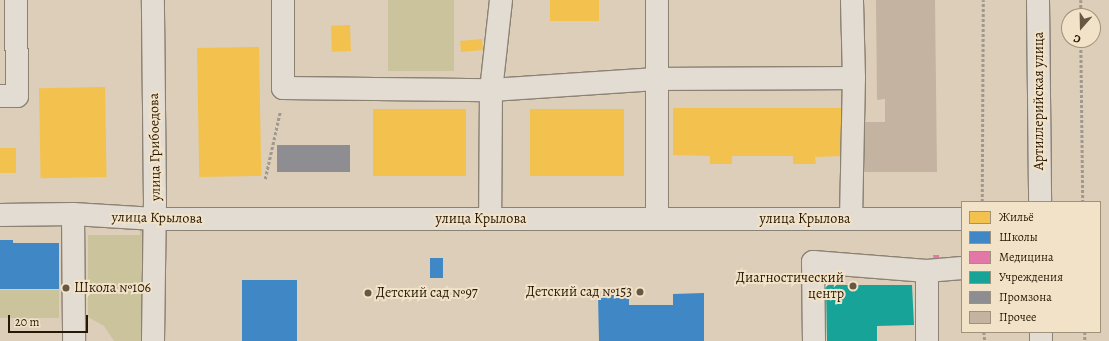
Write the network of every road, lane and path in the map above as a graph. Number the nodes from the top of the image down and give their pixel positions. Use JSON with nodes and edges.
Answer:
{"nodes":[{"id":1,"x":16,"y":0,"type":"edge"},
{"id":2,"x":153,"y":0,"type":"edge"},
{"id":3,"x":283,"y":0,"type":"edge"},
{"id":4,"x":501,"y":0,"type":"edge"},
{"id":5,"x":658,"y":0,"type":"edge"},
{"id":6,"x":852,"y":0,"type":"edge"},
{"id":7,"x":983,"y":0,"type":"edge"},
{"id":8,"x":1038,"y":0,"type":"edge"},
{"id":9,"x":1081,"y":48,"type":"edge"},
{"id":10,"x":854,"y":78,"type":"junction"},
{"id":11,"x":657,"y":79,"type":"junction"},
{"id":12,"x":283,"y":88,"type":"junction"},
{"id":13,"x":491,"y":90,"type":"junction"},
{"id":14,"x":0,"y":96,"type":"edge"},
{"id":15,"x":265,"y":179,"type":"dead end"},
{"id":16,"x":982,"y":201,"type":"edge"},
{"id":17,"x":1040,"y":201,"type":"edge"},
{"id":18,"x":1084,"y":201,"type":"edge"},
{"id":19,"x":73,"y":214,"type":"junction"},
{"id":20,"x":0,"y":215,"type":"edge"},
{"id":21,"x":490,"y":218,"type":"junction"},
{"id":22,"x":155,"y":219,"type":"junction"},
{"id":23,"x":657,"y":219,"type":"junction"},
{"id":24,"x":851,"y":219,"type":"junction"},
{"id":25,"x":961,"y":219,"type":"edge"},
{"id":26,"x":961,"y":268,"type":"edge"},
{"id":27,"x":927,"y":271,"type":"junction"},
{"id":28,"x":74,"y":341,"type":"edge"},
{"id":29,"x":153,"y":341,"type":"edge"},
{"id":30,"x":814,"y":341,"type":"edge"},
{"id":31,"x":927,"y":341,"type":"edge"}],
"edges":[{"from":1,"to":14,"type":"street"},
{"from":2,"to":22,"type":"street","name":"улица Грибоедова"},
{"from":3,"to":12,"type":"street"},
{"from":4,"to":13,"type":"street"},
{"from":5,"to":11,"type":"street"},
{"from":6,"to":10,"type":"street"},
{"from":7,"to":16,"type":"path"},
{"from":8,"to":17,"type":"street","name":"Артиллерийская улица"},
{"from":9,"to":18,"type":"path"},
{"from":10,"to":11,"type":"street"},
{"from":10,"to":24,"type":"street"},
{"from":11,"to":13,"type":"street"},
{"from":11,"to":23,"type":"street"},
{"from":12,"to":13,"type":"street"},
{"from":12,"to":15,"type":"path"},
{"from":13,"to":21,"type":"street"},
{"from":19,"to":20,"type":"street","name":"улица Крылова"},
{"from":19,"to":22,"type":"street","name":"улица Крылова"},
{"from":19,"to":28,"type":"street"},
{"from":21,"to":22,"type":"street","name":"улица Крылова"},
{"from":21,"to":23,"type":"street","name":"улица Крылова"},
{"from":22,"to":29,"type":"street","name":"улица Грибоедова"},
{"from":23,"to":24,"type":"street","name":"улица Крылова"},
{"from":24,"to":25,"type":"street","name":"улица Крылова"},
{"from":26,"to":27,"type":"street"},
{"from":27,"to":30,"type":"street"},
{"from":27,"to":31,"type":"street"}]}
